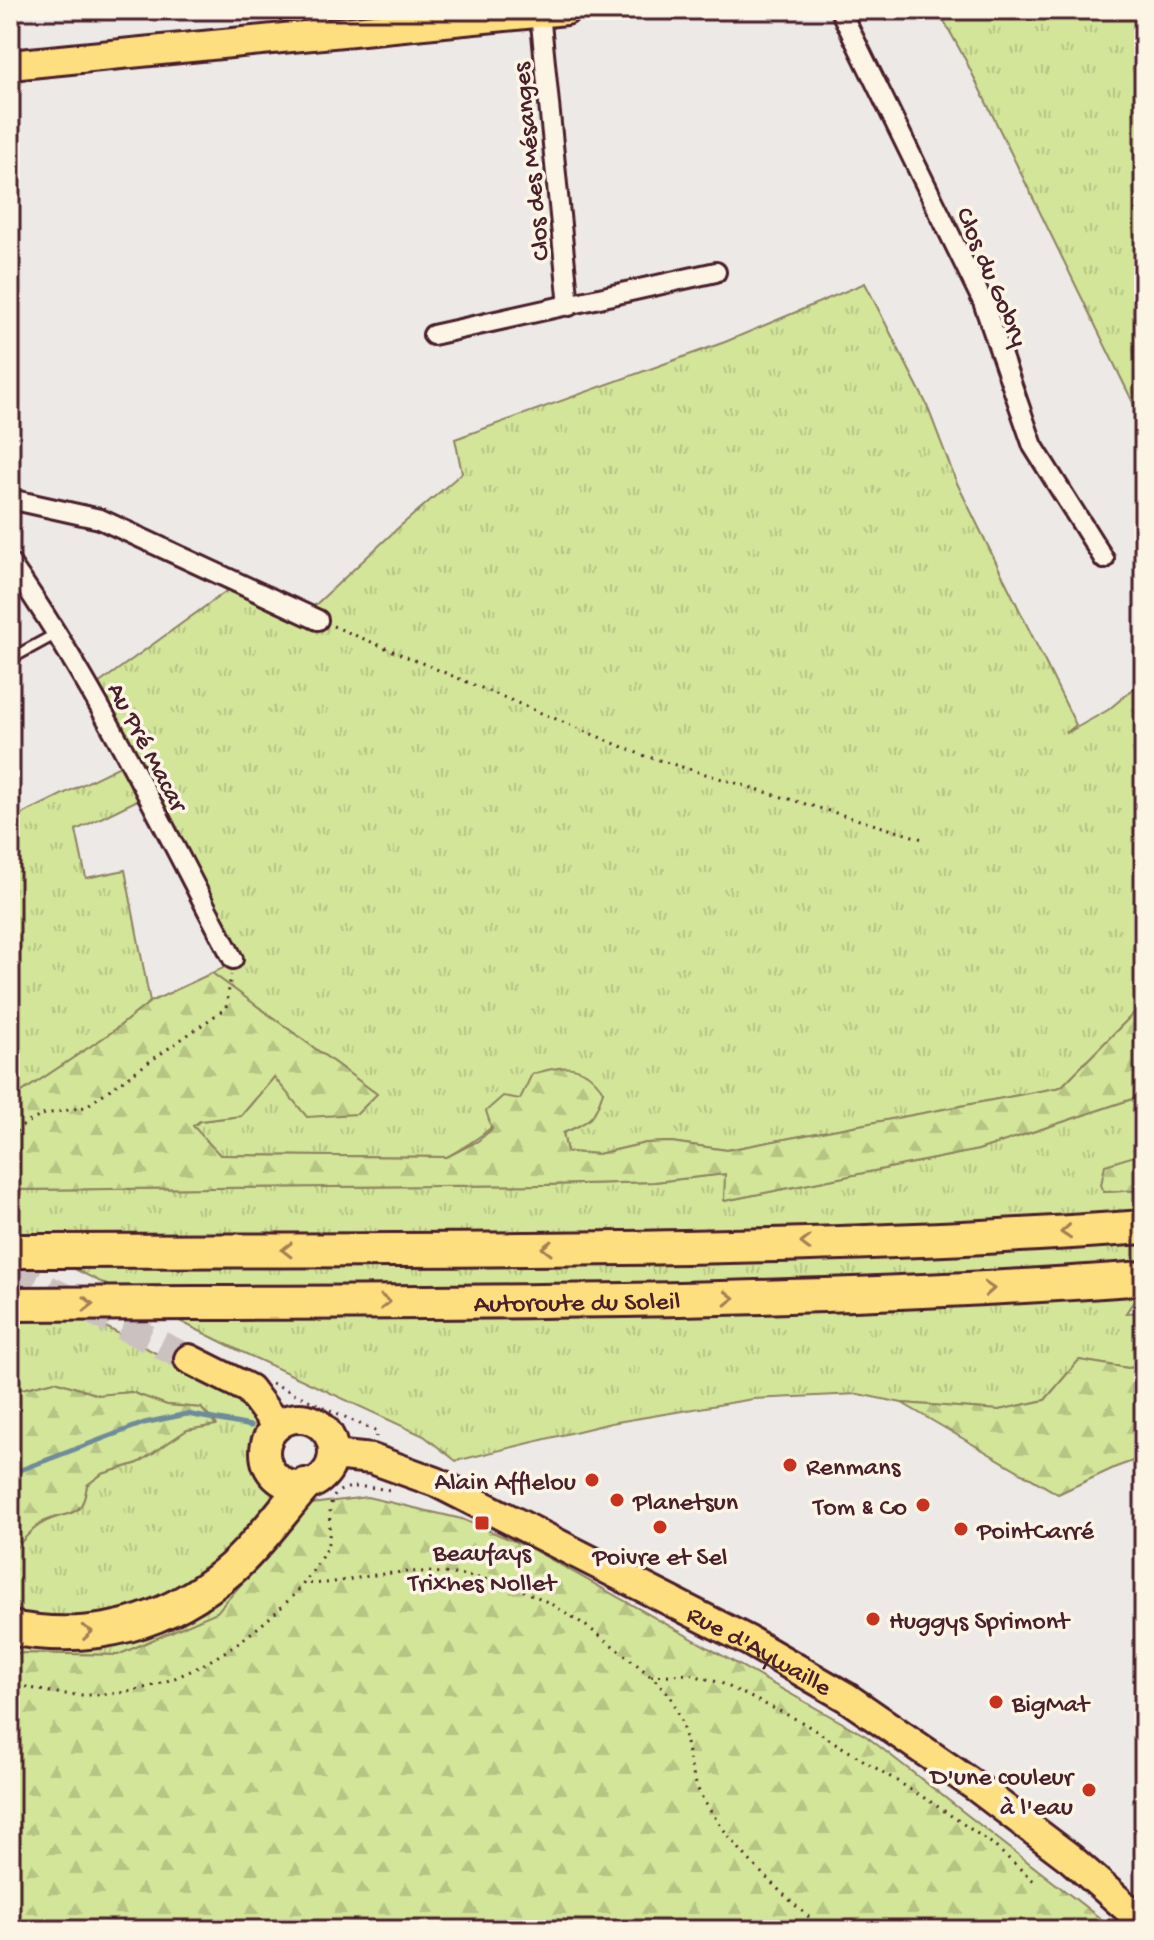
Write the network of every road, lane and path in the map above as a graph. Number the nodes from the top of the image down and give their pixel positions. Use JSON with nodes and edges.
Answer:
{"nodes":[{"id":1,"x":840,"y":10,"type":"edge"},
{"id":2,"x":553,"y":11,"type":"edge"},
{"id":3,"x":318,"y":22,"type":"edge"},
{"id":4,"x":10,"y":65,"type":"edge"},
{"id":5,"x":716,"y":272,"type":"dead end"},
{"id":6,"x":569,"y":306,"type":"junction"},
{"id":7,"x":433,"y":335,"type":"dead end"},
{"id":8,"x":10,"y":499,"type":"edge"},
{"id":9,"x":1104,"y":559,"type":"dead end"},
{"id":10,"x":10,"y":563,"type":"edge"},
{"id":11,"x":318,"y":620,"type":"joint"},
{"id":12,"x":56,"y":634,"type":"junction"},
{"id":13,"x":10,"y":659,"type":"edge"},
{"id":14,"x":926,"y":840,"type":"dead end"},
{"id":15,"x":233,"y":959,"type":"joint"},
{"id":16,"x":10,"y":1137,"type":"edge"},
{"id":17,"x":1144,"y":1227,"type":"edge"},
{"id":18,"x":10,"y":1251,"type":"edge"},
{"id":19,"x":1144,"y":1278,"type":"edge"},
{"id":20,"x":10,"y":1304,"type":"edge"},
{"id":21,"x":189,"y":1359,"type":"tunnel mouth"},
{"id":22,"x":269,"y":1381,"type":"dead end"},
{"id":23,"x":277,"y":1426,"type":"junction"},
{"id":24,"x":333,"y":1455,"type":"junction"},
{"id":25,"x":372,"y":1459,"type":"junction"},
{"id":26,"x":305,"y":1485,"type":"junction"},
{"id":27,"x":368,"y":1489,"type":"junction"},
{"id":28,"x":393,"y":1491,"type":"dead end"},
{"id":29,"x":302,"y":1583,"type":"junction"},
{"id":30,"x":10,"y":1628,"type":"edge"},
{"id":31,"x":650,"y":1676,"type":"junction"},
{"id":32,"x":10,"y":1682,"type":"edge"},
{"id":33,"x":1035,"y":1882,"type":"dead end"},
{"id":34,"x":1144,"y":1923,"type":"edge"},
{"id":35,"x":824,"y":1930,"type":"edge"}],
"edges":[{"from":1,"to":9,"type":"street","name":"Clos du Gobry"},
{"from":2,"to":3,"type":"main road"},
{"from":2,"to":6,"type":"street","name":"Clos des Mésanges"},
{"from":3,"to":4,"type":"main road"},
{"from":5,"to":6,"type":"street"},
{"from":6,"to":7,"type":"street"},
{"from":8,"to":11,"type":"street"},
{"from":10,"to":12,"type":"street","name":"Au Pré Macar"},
{"from":11,"to":14,"type":"path"},
{"from":12,"to":13,"type":"lane"},
{"from":12,"to":15,"type":"street","name":"Au Pré Macar"},
{"from":15,"to":16,"type":"path"},
{"from":17,"to":18,"type":"highway","name":"Autoroute du Soleil","one_way":true},
{"from":20,"to":19,"type":"highway","name":"Autoroute du Soleil","one_way":true,"bridge":true},
{"from":21,"to":23,"type":"main road"},
{"from":22,"to":25,"type":"path"},
{"from":23,"to":24,"type":"main road"},
{"from":23,"to":26,"type":"main road"},
{"from":24,"to":25,"type":"main road","name":"Rue d'Aywaille"},
{"from":24,"to":26,"type":"main road"},
{"from":25,"to":27,"type":"path"},
{"from":25,"to":34,"type":"main road","name":"Rue d'Aywaille"},
{"from":30,"to":26,"type":"highway","one_way":true},
{"from":27,"to":28,"type":"path"},
{"from":27,"to":29,"type":"path"},
{"from":29,"to":31,"type":"path"},
{"from":29,"to":32,"type":"path"},
{"from":31,"to":33,"type":"path"},
{"from":31,"to":35,"type":"path"}]}
